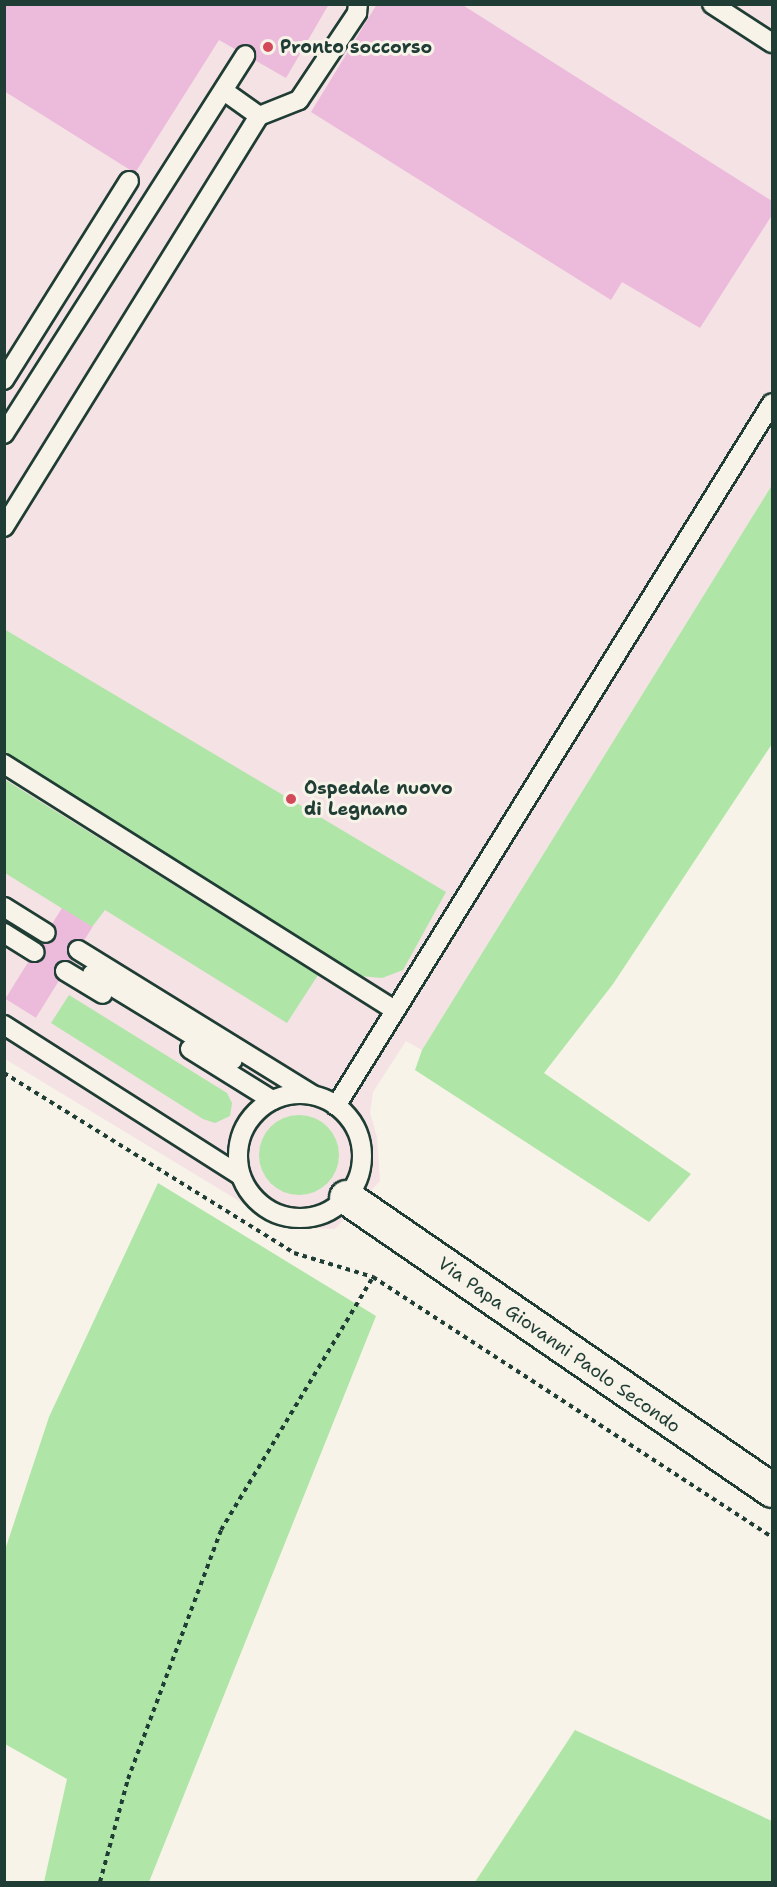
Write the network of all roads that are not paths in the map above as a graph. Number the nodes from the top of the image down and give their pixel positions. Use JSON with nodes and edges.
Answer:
{"nodes":[{"id":1,"x":358,"y":4,"type":"edge"},
{"id":2,"x":712,"y":4,"type":"edge"},
{"id":3,"x":772,"y":43,"type":"edge"},
{"id":4,"x":245,"y":55,"type":"dead end"},
{"id":5,"x":224,"y":92,"type":"junction"},
{"id":6,"x":259,"y":116,"type":"junction"},
{"id":7,"x":129,"y":181,"type":"dead end"},
{"id":8,"x":4,"y":380,"type":"edge"},
{"id":9,"x":772,"y":403,"type":"edge"},
{"id":10,"x":4,"y":434,"type":"edge"},
{"id":11,"x":4,"y":527,"type":"edge"},
{"id":12,"x":4,"y":764,"type":"edge"},
{"id":13,"x":4,"y":907,"type":"edge"},
{"id":14,"x":4,"y":918,"type":"edge"},
{"id":15,"x":4,"y":933,"type":"edge"},
{"id":16,"x":40,"y":942,"type":"junction"},
{"id":17,"x":71,"y":960,"type":"junction"},
{"id":18,"x":393,"y":1009,"type":"junction"},
{"id":19,"x":4,"y":1025,"type":"edge"},
{"id":20,"x":295,"y":1094,"type":"junction"},
{"id":21,"x":314,"y":1096,"type":"junction"},
{"id":22,"x":272,"y":1100,"type":"junction"},
{"id":23,"x":336,"y":1106,"type":"junction"},
{"id":24,"x":241,"y":1176,"type":"junction"},
{"id":25,"x":346,"y":1197,"type":"junction"},
{"id":26,"x":772,"y":1490,"type":"edge"}],
"edges":[{"from":1,"to":6,"type":"lane"},
{"from":2,"to":3,"type":"lane"},
{"from":4,"to":5,"type":"lane"},
{"from":5,"to":6,"type":"lane"},
{"from":5,"to":10,"type":"lane"},
{"from":6,"to":11,"type":"lane"},
{"from":7,"to":8,"type":"lane"},
{"from":9,"to":18,"type":"lane"},
{"from":12,"to":18,"type":"lane"},
{"from":13,"to":16,"type":"lane"},
{"from":14,"to":16,"type":"lane"},
{"from":15,"to":16,"type":"lane"},
{"from":17,"to":20,"type":"lane"},
{"from":17,"to":21,"type":"lane"},
{"from":17,"to":22,"type":"lane"},
{"from":18,"to":23,"type":"lane"},
{"from":19,"to":24,"type":"lane"},
{"from":20,"to":21,"type":"lane"},
{"from":20,"to":22,"type":"lane"},
{"from":21,"to":23,"type":"lane"},
{"from":22,"to":24,"type":"lane"},
{"from":23,"to":25,"type":"lane"},
{"from":24,"to":25,"type":"lane"},
{"from":25,"to":26,"type":"street","name":"Via Papa Giovanni Paolo Secondo"}]}
